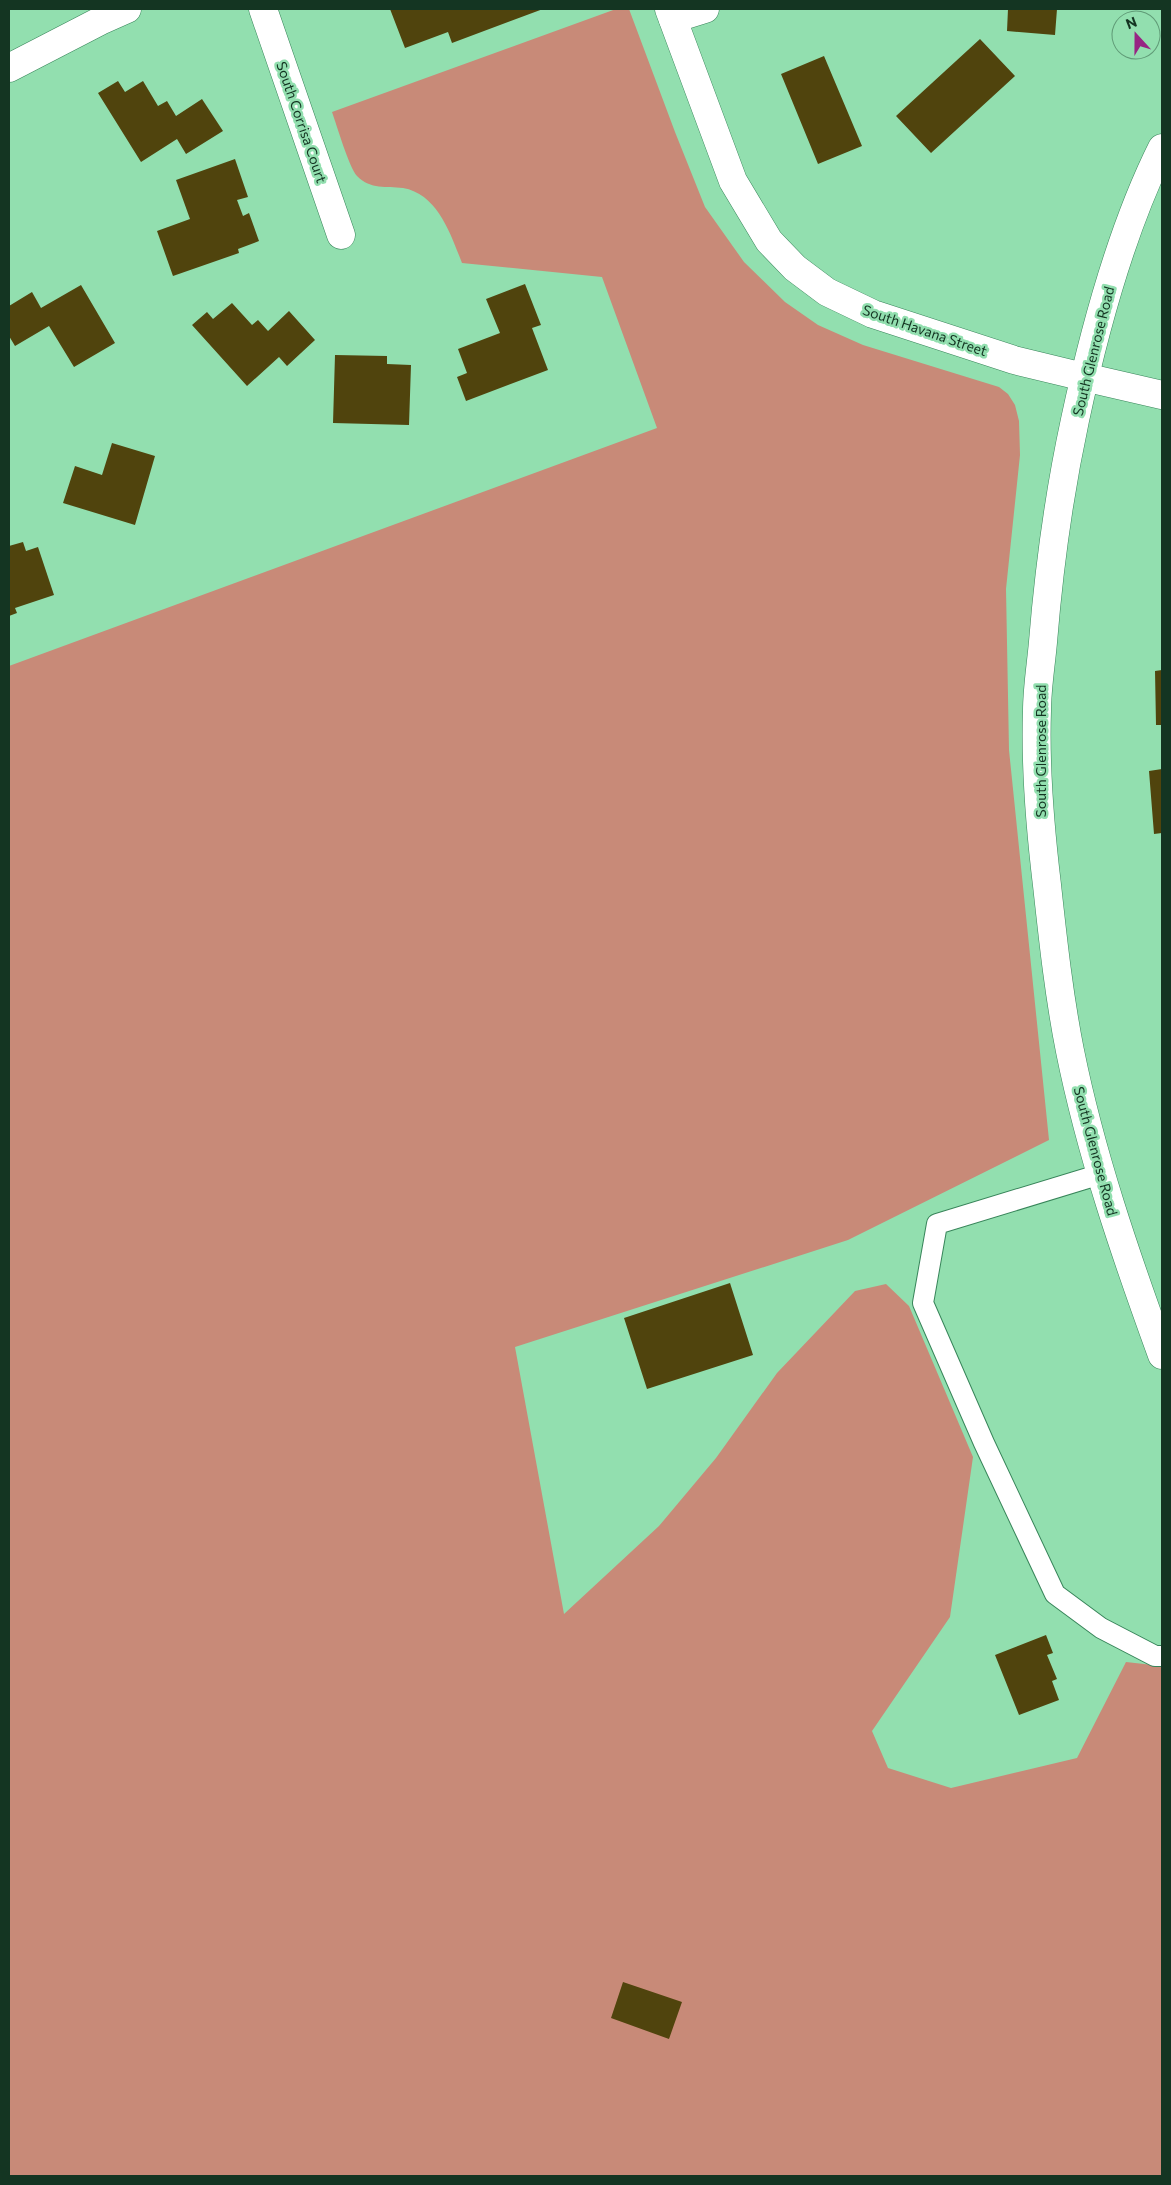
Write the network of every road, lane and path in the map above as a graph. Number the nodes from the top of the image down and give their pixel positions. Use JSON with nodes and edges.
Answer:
{"nodes":[{"id":1,"x":127,"y":9,"type":"edge"},
{"id":2,"x":262,"y":9,"type":"edge"},
{"id":3,"x":706,"y":9,"type":"edge"},
{"id":4,"x":671,"y":14,"type":"edge"},
{"id":5,"x":9,"y":68,"type":"edge"},
{"id":6,"x":1162,"y":148,"type":"edge"},
{"id":7,"x":341,"y":235,"type":"dead end"},
{"id":8,"x":1084,"y":377,"type":"junction"},
{"id":9,"x":1162,"y":395,"type":"edge"},
{"id":10,"x":1101,"y":1174,"type":"junction"},
{"id":11,"x":1162,"y":1355,"type":"edge"},
{"id":12,"x":1162,"y":1656,"type":"edge"}],
"edges":[{"from":1,"to":5,"type":"street"},
{"from":2,"to":7,"type":"street","name":"South Corrisa Court"},
{"from":3,"to":4,"type":"street"},
{"from":4,"to":8,"type":"street","name":"South Havana Street"},
{"from":6,"to":8,"type":"street","name":"South Glenrose Road"},
{"from":8,"to":9,"type":"street","name":"South Havana Street"},
{"from":8,"to":10,"type":"street","name":"South Glenrose Road"},
{"from":10,"to":11,"type":"street","name":"South Glenrose Road"},
{"from":10,"to":12,"type":"lane"}]}
